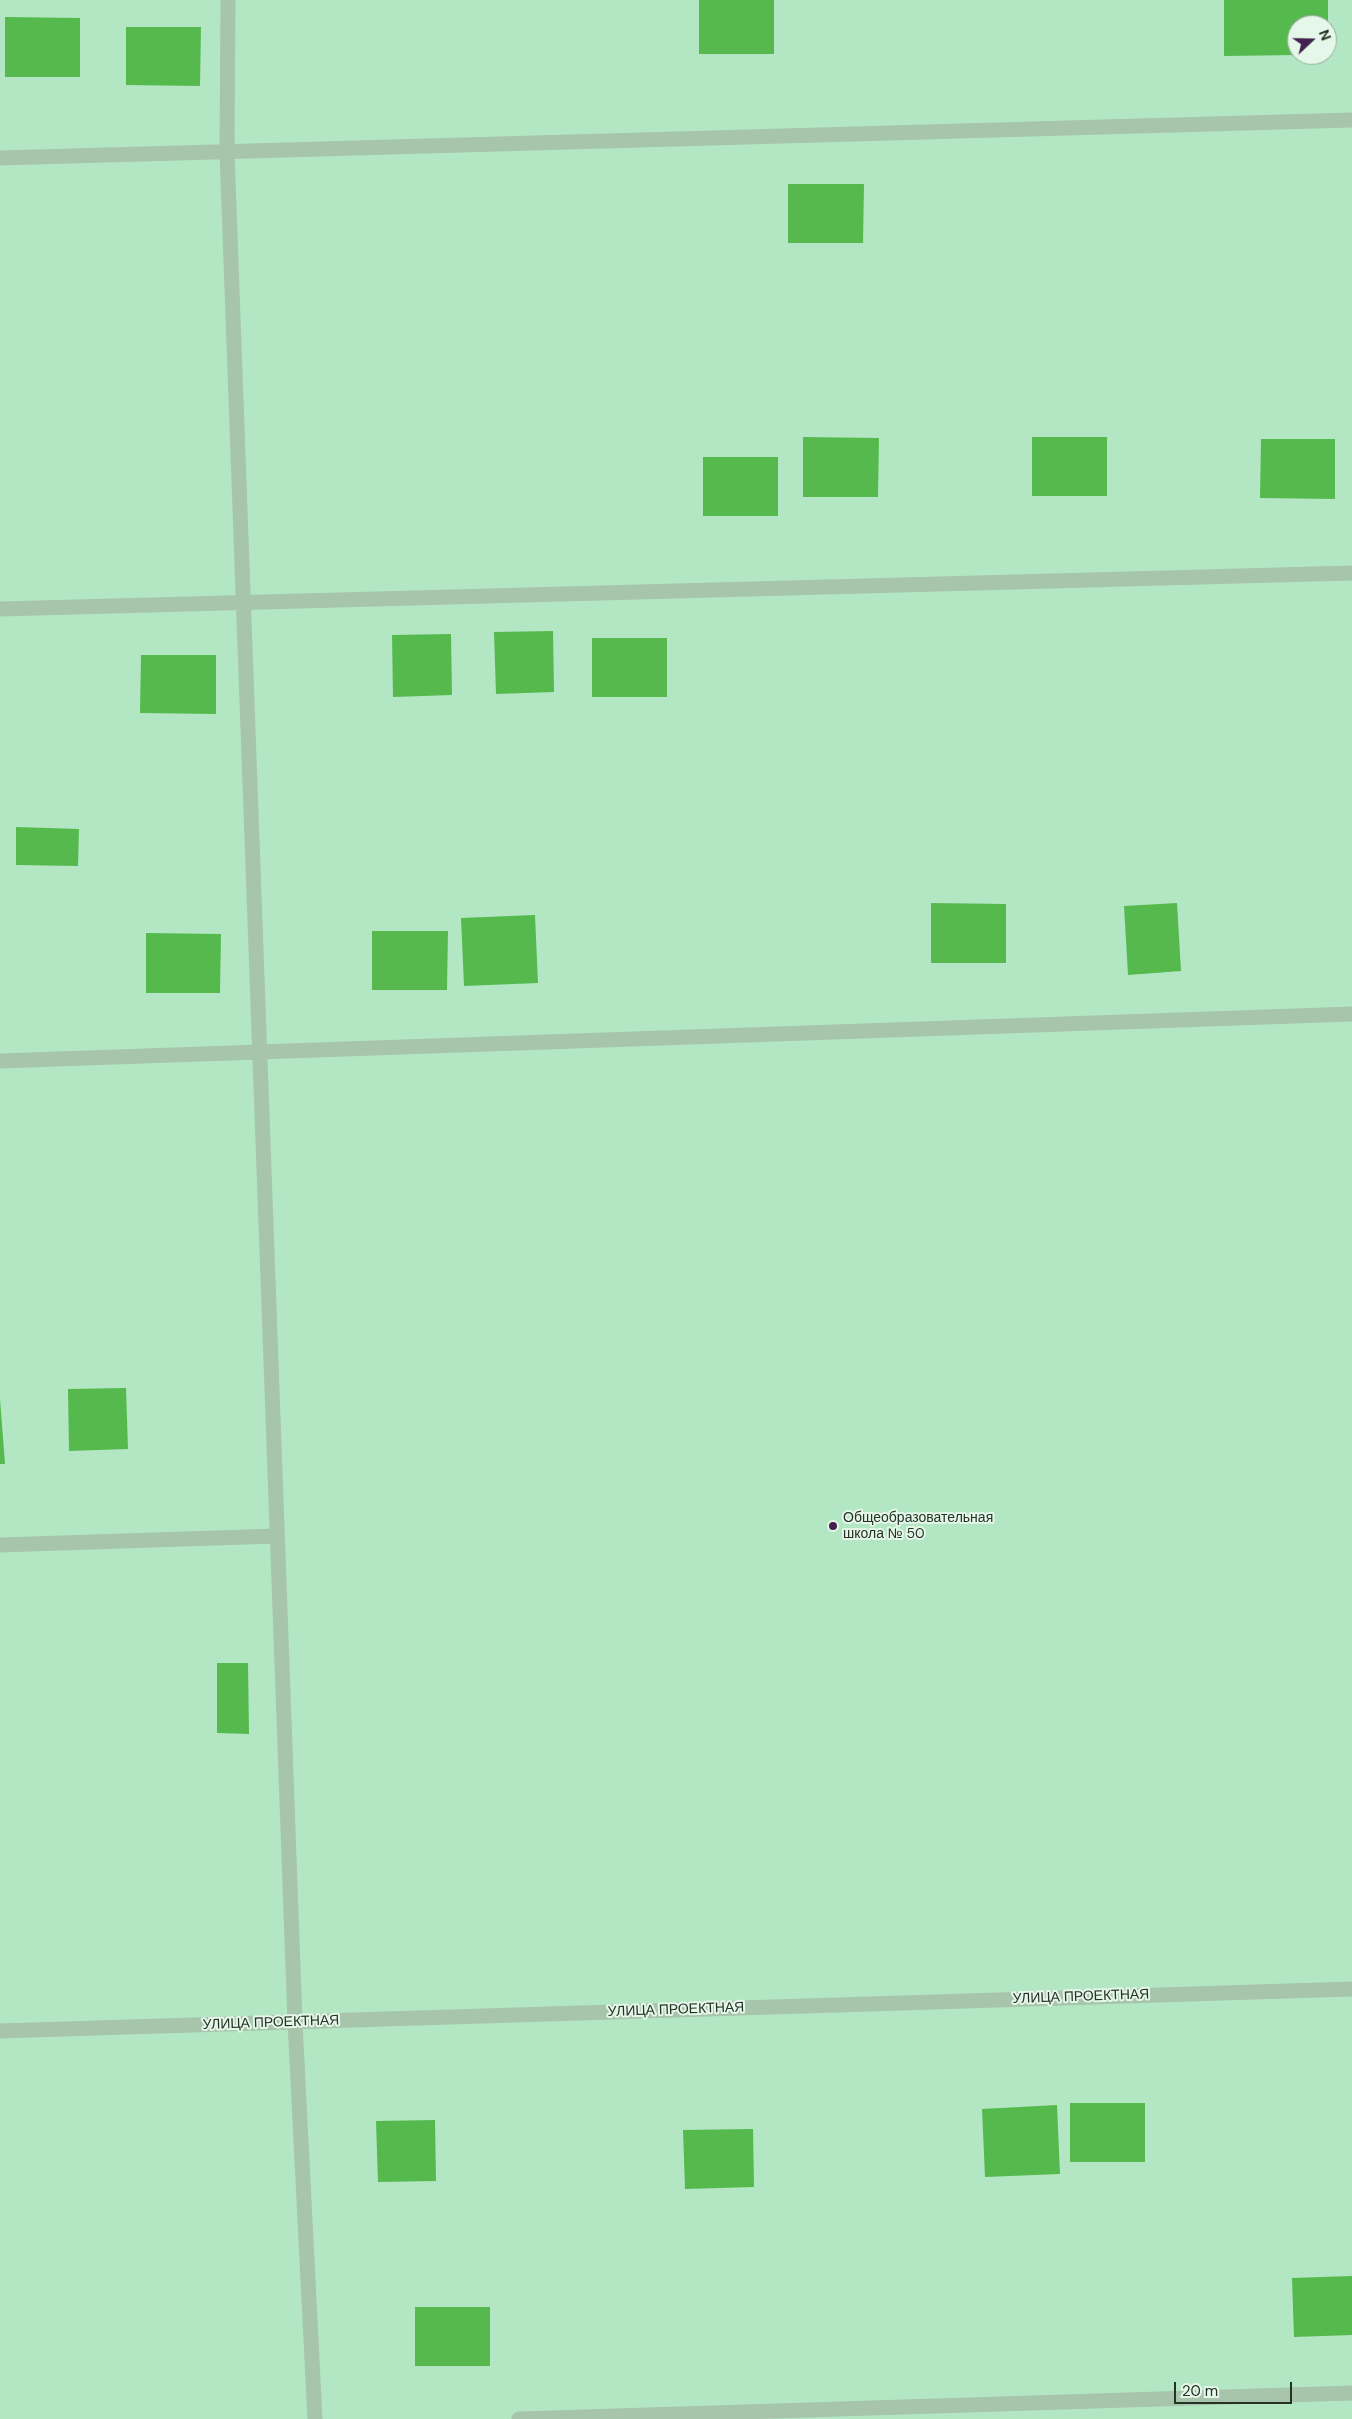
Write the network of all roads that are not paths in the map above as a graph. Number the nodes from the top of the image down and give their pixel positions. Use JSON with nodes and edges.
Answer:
{"nodes":[{"id":1,"x":228,"y":0,"type":"edge"},
{"id":2,"x":1352,"y":120,"type":"edge"},
{"id":3,"x":227,"y":152,"type":"junction"},
{"id":4,"x":0,"y":158,"type":"edge"},
{"id":5,"x":1352,"y":573,"type":"edge"},
{"id":6,"x":243,"y":603,"type":"junction"},
{"id":7,"x":0,"y":609,"type":"edge"},
{"id":8,"x":1352,"y":1014,"type":"edge"},
{"id":9,"x":260,"y":1052,"type":"junction"},
{"id":10,"x":0,"y":1062,"type":"edge"},
{"id":11,"x":278,"y":1536,"type":"junction"},
{"id":12,"x":0,"y":1545,"type":"edge"},
{"id":13,"x":1352,"y":1989,"type":"edge"},
{"id":14,"x":295,"y":2022,"type":"junction"},
{"id":15,"x":0,"y":2031,"type":"edge"},
{"id":16,"x":1352,"y":2392,"type":"edge"},
{"id":17,"x":315,"y":2419,"type":"edge"},
{"id":18,"x":519,"y":2419,"type":"edge"}],
"edges":[{"from":1,"to":3,"type":"street"},
{"from":2,"to":3,"type":"street"},
{"from":3,"to":4,"type":"street"},
{"from":3,"to":6,"type":"street"},
{"from":5,"to":6,"type":"street"},
{"from":6,"to":7,"type":"street"},
{"from":6,"to":9,"type":"street"},
{"from":8,"to":9,"type":"street"},
{"from":9,"to":10,"type":"street"},
{"from":9,"to":11,"type":"street"},
{"from":11,"to":12,"type":"street"},
{"from":11,"to":14,"type":"street"},
{"from":13,"to":14,"type":"street","name":"УЛИЦА ПРОЕКТНАЯ"},
{"from":14,"to":15,"type":"street","name":"УЛИЦА ПРОЕКТНАЯ"},
{"from":14,"to":17,"type":"street"},
{"from":16,"to":18,"type":"street"}]}
